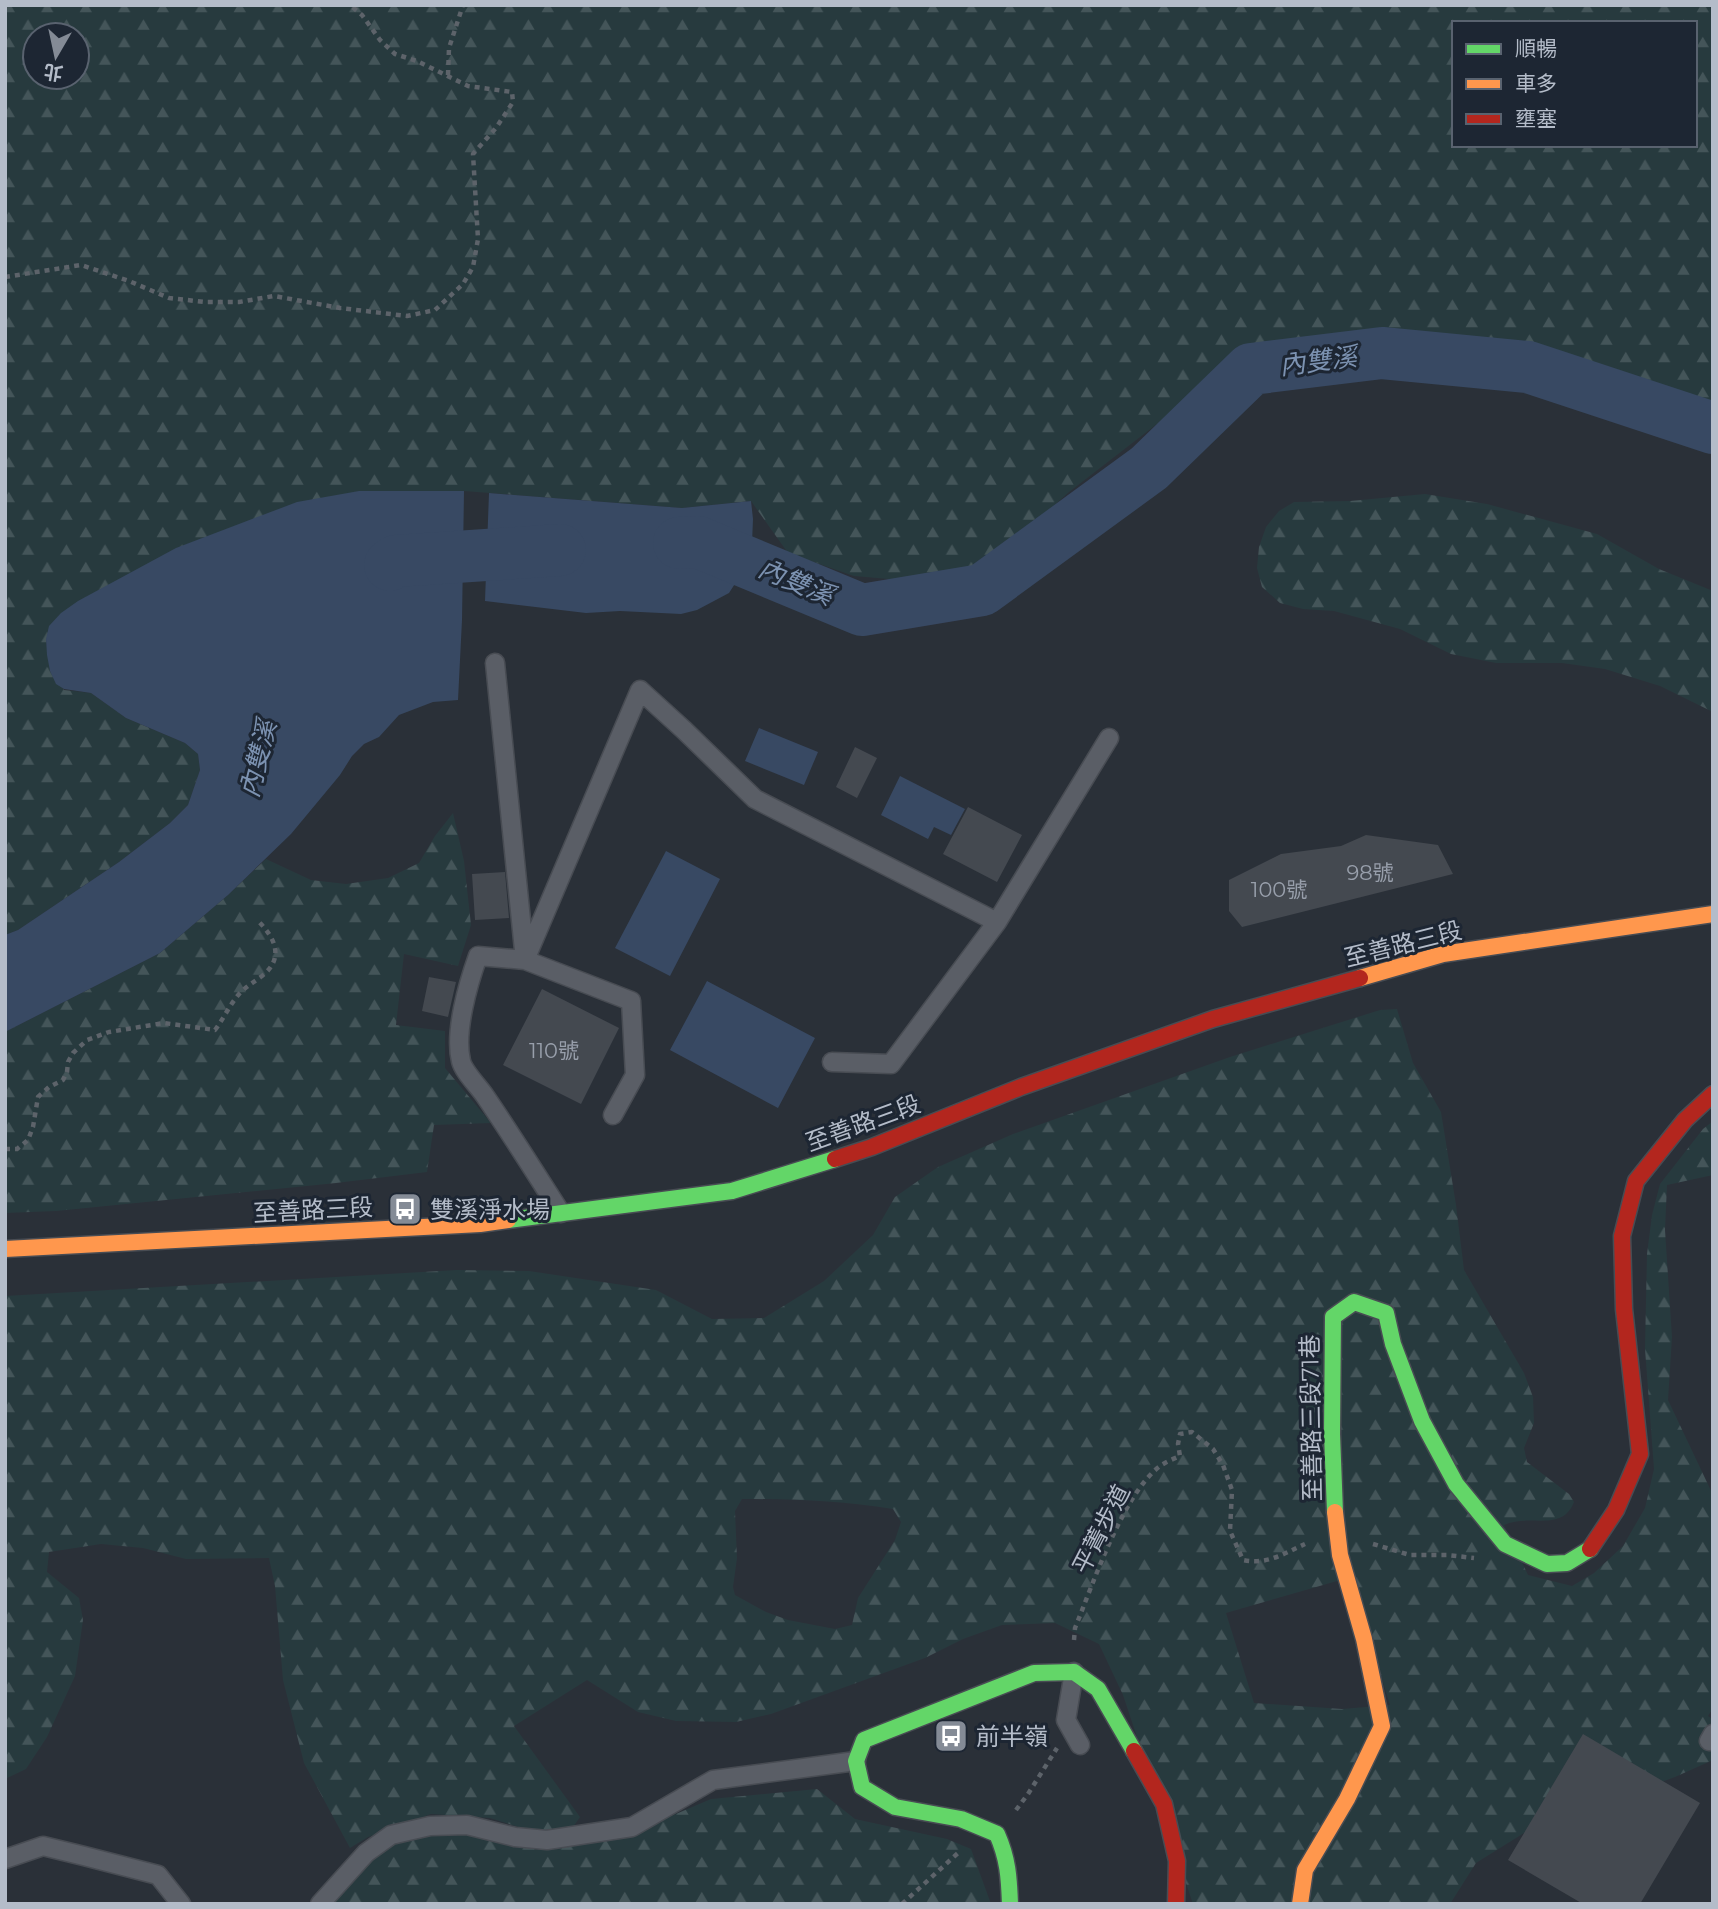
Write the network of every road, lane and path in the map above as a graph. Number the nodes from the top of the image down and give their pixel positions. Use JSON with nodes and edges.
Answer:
{"nodes":[{"id":1,"x":350,"y":5,"type":"edge"},
{"id":2,"x":463,"y":5,"type":"edge"},
{"id":3,"x":448,"y":75,"type":"junction"},
{"id":4,"x":5,"y":277,"type":"edge"},
{"id":5,"x":495,"y":663,"type":"dead end"},
{"id":6,"x":1108,"y":738,"type":"dead end"},
{"id":7,"x":1713,"y":914,"type":"edge"},
{"id":8,"x":257,"y":920,"type":"dead end"},
{"id":9,"x":997,"y":922,"type":"junction"},
{"id":10,"x":525,"y":960,"type":"junction"},
{"id":11,"x":832,"y":1062,"type":"dead end"},
{"id":12,"x":1713,"y":1094,"type":"edge"},
{"id":13,"x":613,"y":1115,"type":"dead end"},
{"id":14,"x":5,"y":1149,"type":"edge"},
{"id":15,"x":561,"y":1213,"type":"junction"},
{"id":16,"x":5,"y":1249,"type":"edge"},
{"id":17,"x":1336,"y":1524,"type":"junction"},
{"id":18,"x":1310,"y":1541,"type":"dead end"},
{"id":19,"x":1487,"y":1560,"type":"dead end"},
{"id":20,"x":1074,"y":1672,"type":"junction"},
{"id":21,"x":1080,"y":1745,"type":"dead end"},
{"id":22,"x":1058,"y":1746,"type":"dead end"},
{"id":23,"x":856,"y":1761,"type":"junction"},
{"id":24,"x":996,"y":1834,"type":"junction"},
{"id":25,"x":968,"y":1853,"type":"dead end"},
{"id":26,"x":5,"y":1858,"type":"edge"},
{"id":27,"x":181,"y":1904,"type":"edge"},
{"id":28,"x":320,"y":1904,"type":"edge"},
{"id":29,"x":902,"y":1904,"type":"edge"},
{"id":30,"x":1010,"y":1904,"type":"edge"},
{"id":31,"x":1176,"y":1904,"type":"edge"},
{"id":32,"x":1300,"y":1904,"type":"edge"}],
"edges":[{"from":1,"to":3,"type":"path"},
{"from":2,"to":3,"type":"path"},
{"from":3,"to":4,"type":"path"},
{"from":5,"to":10,"type":"lane"},
{"from":6,"to":9,"type":"lane"},
{"from":7,"to":15,"type":"street","name":"至善路三段"},
{"from":8,"to":14,"type":"path"},
{"from":9,"to":10,"type":"lane"},
{"from":9,"to":11,"type":"lane"},
{"from":10,"to":13,"type":"lane"},
{"from":10,"to":15,"type":"lane"},
{"from":12,"to":17,"type":"street","name":"至善路三段71巷"},
{"from":15,"to":16,"type":"street","name":"至善路三段"},
{"from":17,"to":19,"type":"path"},
{"from":17,"to":32,"type":"street","name":"至善路三段71巷"},
{"from":18,"to":20,"type":"path","name":"平菁步道"},
{"from":20,"to":21,"type":"lane"},
{"from":20,"to":23,"type":"street"},
{"from":20,"to":31,"type":"street"},
{"from":22,"to":24,"type":"path"},
{"from":23,"to":24,"type":"street"},
{"from":23,"to":28,"type":"lane"},
{"from":24,"to":30,"type":"street"},
{"from":25,"to":29,"type":"path"},
{"from":26,"to":27,"type":"lane"}]}
